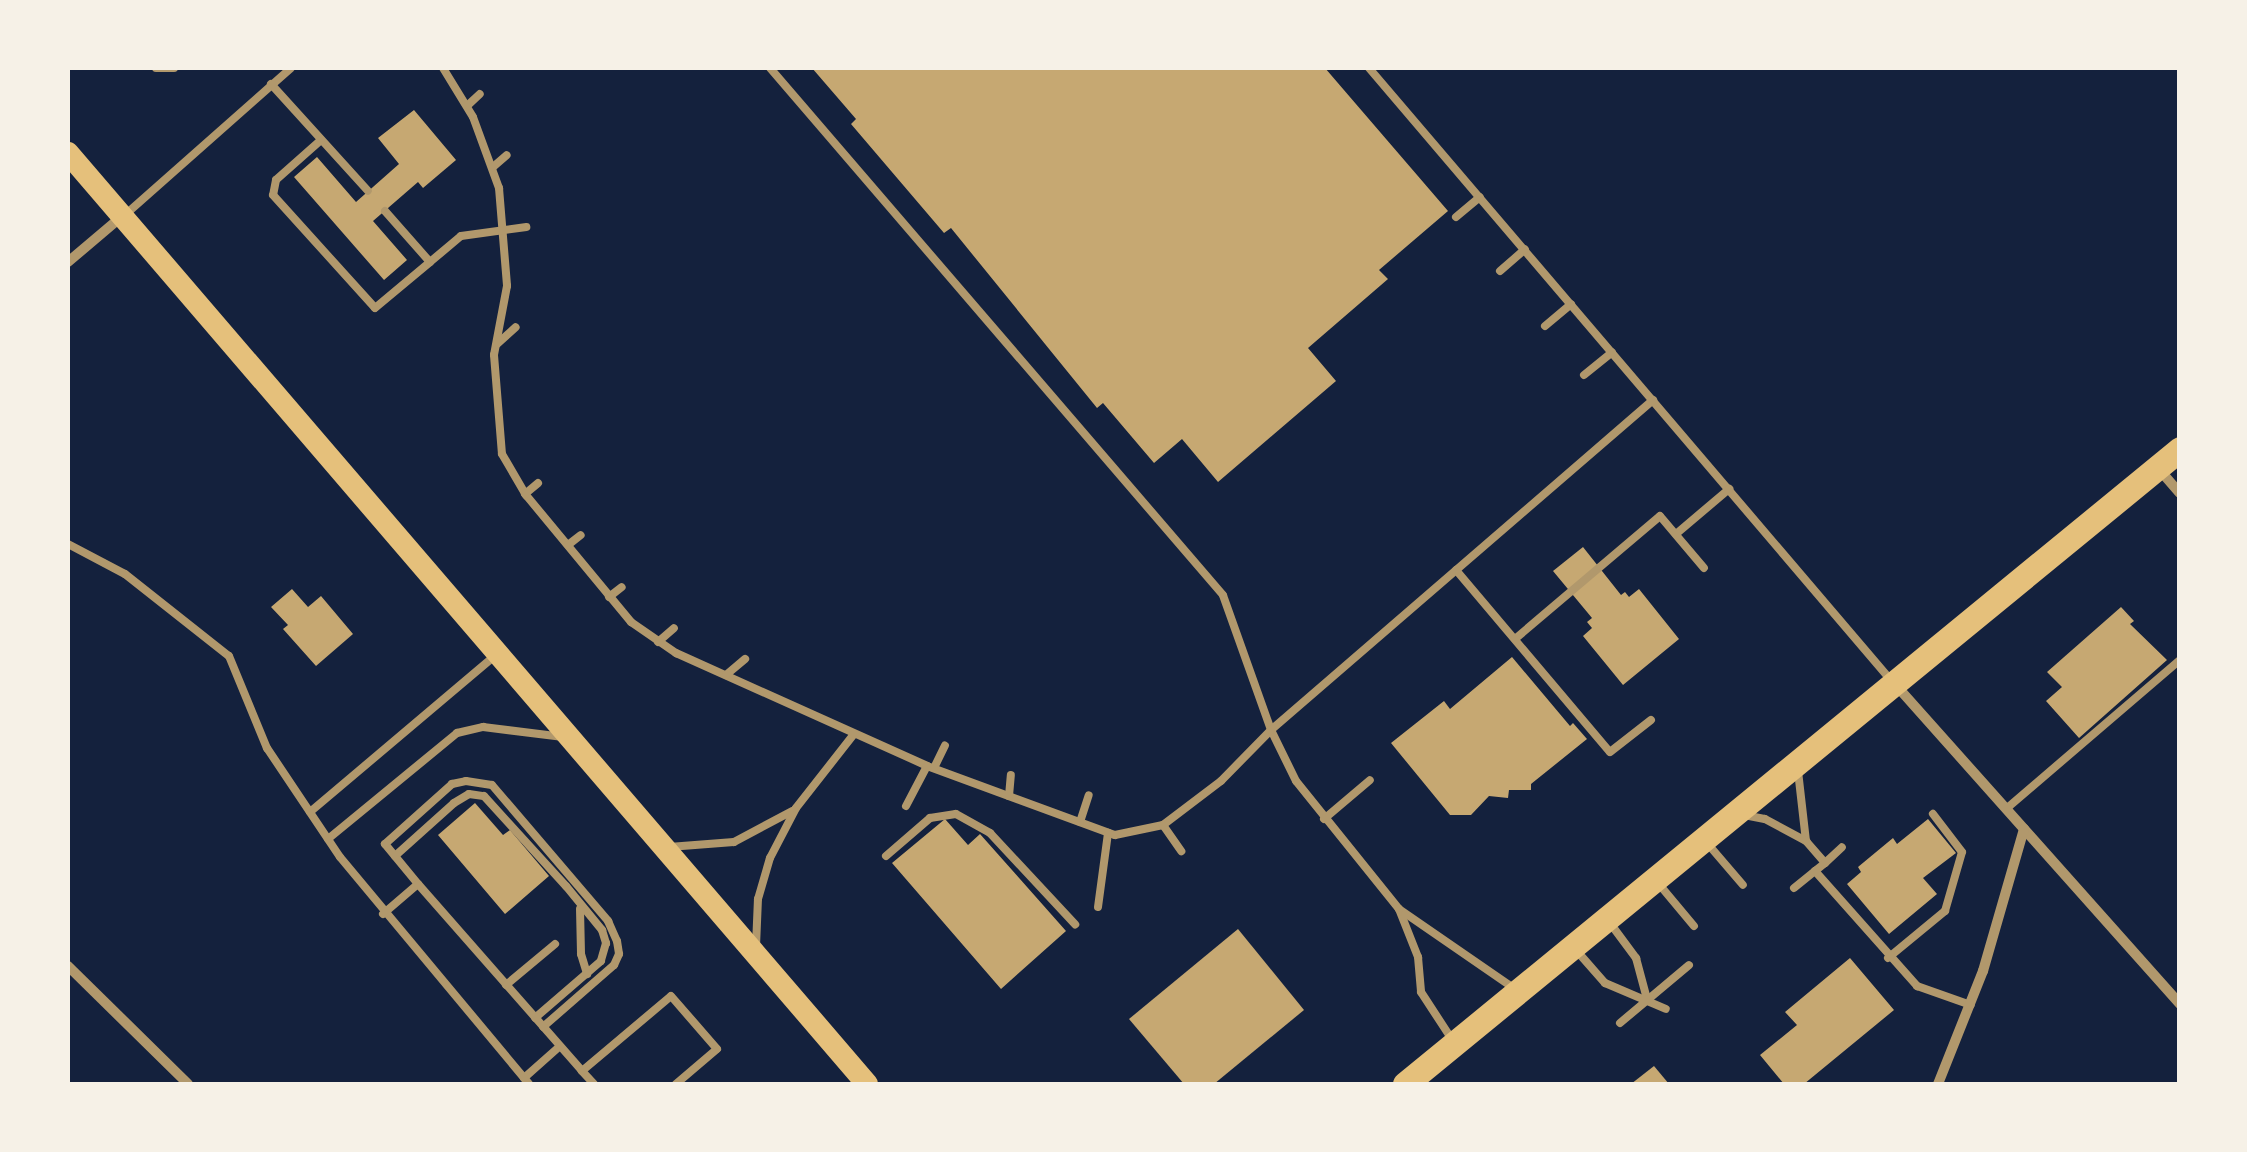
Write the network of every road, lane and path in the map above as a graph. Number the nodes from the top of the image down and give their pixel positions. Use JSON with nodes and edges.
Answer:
{"nodes":[{"id":1,"x":156,"y":68,"type":"edge"},
{"id":2,"x":174,"y":68,"type":"edge"},
{"id":3,"x":291,"y":68,"type":"edge"},
{"id":4,"x":443,"y":68,"type":"edge"},
{"id":5,"x":770,"y":68,"type":"edge"},
{"id":6,"x":1369,"y":68,"type":"edge"},
{"id":7,"x":270,"y":84,"type":"junction"},
{"id":8,"x":480,"y":94,"type":"dead end"},
{"id":9,"x":468,"y":105,"type":"junction"},
{"id":10,"x":321,"y":140,"type":"junction"},
{"id":11,"x":68,"y":153,"type":"edge"},
{"id":12,"x":508,"y":155,"type":"dead end"},
{"id":13,"x":494,"y":167,"type":"junction"},
{"id":14,"x":368,"y":191,"type":"dead end"},
{"id":15,"x":1480,"y":197,"type":"junction"},
{"id":16,"x":384,"y":210,"type":"dead end"},
{"id":17,"x":122,"y":217,"type":"junction"},
{"id":18,"x":1456,"y":217,"type":"dead end"},
{"id":19,"x":526,"y":227,"type":"dead end"},
{"id":20,"x":505,"y":230,"type":"junction"},
{"id":21,"x":1524,"y":249,"type":"junction"},
{"id":22,"x":68,"y":262,"type":"edge"},
{"id":23,"x":430,"y":262,"type":"junction"},
{"id":24,"x":1500,"y":271,"type":"dead end"},
{"id":25,"x":1571,"y":304,"type":"junction"},
{"id":26,"x":1545,"y":326,"type":"dead end"},
{"id":27,"x":516,"y":327,"type":"dead end"},
{"id":28,"x":496,"y":345,"type":"junction"},
{"id":29,"x":1612,"y":352,"type":"junction"},
{"id":30,"x":1584,"y":375,"type":"dead end"},
{"id":31,"x":1653,"y":400,"type":"junction"},
{"id":32,"x":508,"y":419,"type":"dead end"},
{"id":33,"x":498,"y":428,"type":"junction"},
{"id":34,"x":2180,"y":449,"type":"edge"},
{"id":35,"x":2157,"y":468,"type":"junction"},
{"id":36,"x":538,"y":483,"type":"dead end"},
{"id":37,"x":1729,"y":489,"type":"junction"},
{"id":38,"x":2180,"y":493,"type":"edge"},
{"id":39,"x":525,"y":494,"type":"junction"},
{"id":40,"x":1676,"y":534,"type":"junction"},
{"id":41,"x":581,"y":535,"type":"dead end"},
{"id":42,"x":68,"y":544,"type":"edge"},
{"id":43,"x":568,"y":545,"type":"junction"},
{"id":44,"x":1704,"y":568,"type":"dead end"},
{"id":45,"x":1456,"y":570,"type":"junction"},
{"id":46,"x":622,"y":587,"type":"dead end"},
{"id":47,"x":609,"y":598,"type":"junction"},
{"id":48,"x":1503,"y":626,"type":"junction"},
{"id":49,"x":674,"y":628,"type":"dead end"},
{"id":50,"x":1493,"y":635,"type":"dead end"},
{"id":51,"x":1514,"y":640,"type":"junction"},
{"id":52,"x":658,"y":642,"type":"junction"},
{"id":53,"x":496,"y":655,"type":"junction"},
{"id":54,"x":745,"y":659,"type":"dead end"},
{"id":55,"x":2180,"y":660,"type":"edge"},
{"id":56,"x":726,"y":675,"type":"junction"},
{"id":57,"x":1893,"y":682,"type":"junction"},
{"id":58,"x":1652,"y":720,"type":"dead end"},
{"id":59,"x":1271,"y":730,"type":"junction"},
{"id":60,"x":854,"y":734,"type":"junction"},
{"id":61,"x":565,"y":737,"type":"junction"},
{"id":62,"x":945,"y":745,"type":"dead end"},
{"id":63,"x":1610,"y":752,"type":"junction"},
{"id":64,"x":1799,"y":759,"type":"junction"},
{"id":65,"x":1607,"y":763,"type":"dead end"},
{"id":66,"x":930,"y":767,"type":"junction"},
{"id":67,"x":1011,"y":775,"type":"dead end"},
{"id":68,"x":1370,"y":780,"type":"dead end"},
{"id":69,"x":1089,"y":795,"type":"dead end"},
{"id":70,"x":1009,"y":796,"type":"junction"},
{"id":71,"x":906,"y":806,"type":"dead end"},
{"id":72,"x":796,"y":808,"type":"junction"},
{"id":73,"x":2006,"y":809,"type":"junction"},
{"id":74,"x":310,"y":812,"type":"junction"},
{"id":75,"x":1933,"y":814,"type":"dead end"},
{"id":76,"x":1731,"y":816,"type":"junction"},
{"id":77,"x":1324,"y":819,"type":"junction"},
{"id":78,"x":1080,"y":822,"type":"junction"},
{"id":79,"x":1164,"y":825,"type":"junction"},
{"id":80,"x":2024,"y":830,"type":"junction"},
{"id":81,"x":1108,"y":833,"type":"junction"},
{"id":82,"x":1704,"y":839,"type":"junction"},
{"id":83,"x":328,"y":840,"type":"junction"},
{"id":84,"x":1806,"y":841,"type":"junction"},
{"id":85,"x":661,"y":847,"type":"junction"},
{"id":86,"x":1842,"y":847,"type":"dead end"},
{"id":87,"x":1181,"y":851,"type":"dead end"},
{"id":88,"x":395,"y":856,"type":"junction"},
{"id":89,"x":886,"y":856,"type":"dead end"},
{"id":90,"x":1824,"y":863,"type":"junction"},
{"id":91,"x":1814,"y":871,"type":"junction"},
{"id":92,"x":1655,"y":879,"type":"junction"},
{"id":93,"x":418,"y":884,"type":"junction"},
{"id":94,"x":1743,"y":885,"type":"dead end"},
{"id":95,"x":1794,"y":888,"type":"dead end"},
{"id":96,"x":1098,"y":907,"type":"dead end"},
{"id":97,"x":580,"y":909,"type":"junction"},
{"id":98,"x":1399,"y":909,"type":"junction"},
{"id":99,"x":382,"y":914,"type":"junction"},
{"id":100,"x":1607,"y":920,"type":"junction"},
{"id":101,"x":1075,"y":924,"type":"dead end"},
{"id":102,"x":1694,"y":926,"type":"dead end"},
{"id":103,"x":555,"y":944,"type":"dead end"},
{"id":104,"x":1573,"y":948,"type":"junction"},
{"id":105,"x":756,"y":955,"type":"junction"},
{"id":106,"x":1888,"y":958,"type":"junction"},
{"id":107,"x":1689,"y":965,"type":"dead end"},
{"id":108,"x":68,"y":967,"type":"edge"},
{"id":109,"x":587,"y":974,"type":"junction"},
{"id":110,"x":506,"y":985,"type":"junction"},
{"id":111,"x":1519,"y":992,"type":"junction"},
{"id":112,"x":1646,"y":999,"type":"junction"},
{"id":113,"x":2180,"y":1004,"type":"edge"},
{"id":114,"x":1971,"y":1005,"type":"junction"},
{"id":115,"x":1666,"y":1009,"type":"dead end"},
{"id":116,"x":534,"y":1018,"type":"junction"},
{"id":117,"x":1620,"y":1023,"type":"dead end"},
{"id":118,"x":543,"y":1027,"type":"junction"},
{"id":119,"x":1454,"y":1042,"type":"junction"},
{"id":120,"x":560,"y":1046,"type":"junction"},
{"id":121,"x":582,"y":1071,"type":"junction"},
{"id":122,"x":526,"y":1081,"type":"edge"},
{"id":123,"x":188,"y":1084,"type":"edge"},
{"id":124,"x":594,"y":1084,"type":"edge"},
{"id":125,"x":676,"y":1084,"type":"edge"},
{"id":126,"x":867,"y":1084,"type":"edge"},
{"id":127,"x":1405,"y":1084,"type":"edge"},
{"id":128,"x":1938,"y":1084,"type":"edge"}],
"edges":[{"from":1,"to":2,"type":"lane"},
{"from":3,"to":7,"type":"lane"},
{"from":4,"to":9,"type":"lane"},
{"from":5,"to":59,"type":"lane"},
{"from":6,"to":15,"type":"lane"},
{"from":7,"to":10,"type":"lane"},
{"from":7,"to":17,"type":"lane"},
{"from":8,"to":9,"type":"lane"},
{"from":9,"to":13,"type":"lane"},
{"from":10,"to":14,"type":"lane"},
{"from":10,"to":23,"type":"lane"},
{"from":11,"to":17,"type":"main road"},
{"from":12,"to":13,"type":"lane"},
{"from":13,"to":20,"type":"lane"},
{"from":15,"to":18,"type":"lane"},
{"from":15,"to":21,"type":"lane"},
{"from":16,"to":23,"type":"lane"},
{"from":17,"to":22,"type":"street"},
{"from":17,"to":53,"type":"main road"},
{"from":19,"to":20,"type":"lane"},
{"from":20,"to":23,"type":"lane"},
{"from":20,"to":28,"type":"lane"},
{"from":21,"to":24,"type":"lane"},
{"from":21,"to":25,"type":"lane"},
{"from":25,"to":26,"type":"lane"},
{"from":25,"to":29,"type":"lane"},
{"from":27,"to":28,"type":"lane"},
{"from":28,"to":33,"type":"lane"},
{"from":29,"to":30,"type":"lane"},
{"from":29,"to":31,"type":"lane"},
{"from":31,"to":37,"type":"lane"},
{"from":31,"to":45,"type":"lane"},
{"from":32,"to":33,"type":"lane"},
{"from":33,"to":39,"type":"lane"},
{"from":34,"to":35,"type":"highway"},
{"from":35,"to":38,"type":"street"},
{"from":35,"to":57,"type":"highway"},
{"from":36,"to":39,"type":"lane"},
{"from":37,"to":40,"type":"lane"},
{"from":37,"to":57,"type":"lane"},
{"from":39,"to":43,"type":"lane"},
{"from":40,"to":44,"type":"lane"},
{"from":40,"to":51,"type":"lane"},
{"from":41,"to":43,"type":"lane"},
{"from":42,"to":74,"type":"lane"},
{"from":43,"to":47,"type":"lane"},
{"from":45,"to":48,"type":"lane"},
{"from":45,"to":59,"type":"lane"},
{"from":46,"to":47,"type":"lane"},
{"from":47,"to":52,"type":"lane"},
{"from":48,"to":50,"type":"lane"},
{"from":48,"to":51,"type":"lane"},
{"from":49,"to":52,"type":"lane"},
{"from":51,"to":63,"type":"lane"},
{"from":52,"to":56,"type":"lane"},
{"from":53,"to":61,"type":"main road"},
{"from":53,"to":74,"type":"lane"},
{"from":54,"to":56,"type":"lane"},
{"from":55,"to":73,"type":"lane"},
{"from":56,"to":60,"type":"lane"},
{"from":57,"to":64,"type":"highway"},
{"from":57,"to":73,"type":"street"},
{"from":58,"to":63,"type":"lane"},
{"from":59,"to":77,"type":"lane"},
{"from":59,"to":79,"type":"lane"},
{"from":60,"to":66,"type":"lane"},
{"from":60,"to":72,"type":"lane"},
{"from":61,"to":83,"type":"lane"},
{"from":61,"to":85,"type":"main road"},
{"from":62,"to":66,"type":"lane"},
{"from":63,"to":65,"type":"lane"},
{"from":64,"to":76,"type":"highway"},
{"from":64,"to":84,"type":"lane"},
{"from":66,"to":70,"type":"lane"},
{"from":66,"to":71,"type":"lane"},
{"from":67,"to":70,"type":"lane"},
{"from":68,"to":77,"type":"lane"},
{"from":69,"to":78,"type":"lane"},
{"from":70,"to":78,"type":"lane"},
{"from":72,"to":85,"type":"lane"},
{"from":72,"to":105,"type":"lane"},
{"from":73,"to":80,"type":"street"},
{"from":74,"to":83,"type":"lane"},
{"from":75,"to":106,"type":"lane"},
{"from":76,"to":82,"type":"highway"},
{"from":76,"to":84,"type":"lane"},
{"from":77,"to":98,"type":"lane"},
{"from":78,"to":81,"type":"lane"},
{"from":79,"to":81,"type":"lane"},
{"from":79,"to":87,"type":"lane"},
{"from":80,"to":113,"type":"street"},
{"from":80,"to":114,"type":"street"},
{"from":81,"to":96,"type":"lane"},
{"from":82,"to":92,"type":"highway"},
{"from":82,"to":94,"type":"lane"},
{"from":83,"to":99,"type":"lane"},
{"from":84,"to":90,"type":"lane"},
{"from":85,"to":105,"type":"main road"},
{"from":86,"to":90,"type":"lane"},
{"from":88,"to":93,"type":"lane"},
{"from":88,"to":97,"type":"lane"},
{"from":88,"to":118,"type":"lane"},
{"from":89,"to":101,"type":"lane"},
{"from":90,"to":91,"type":"lane"},
{"from":91,"to":95,"type":"lane"},
{"from":91,"to":106,"type":"lane"},
{"from":92,"to":100,"type":"highway"},
{"from":92,"to":102,"type":"lane"},
{"from":93,"to":99,"type":"lane"},
{"from":93,"to":110,"type":"lane"},
{"from":97,"to":109,"type":"lane"},
{"from":97,"to":109,"type":"lane"},
{"from":98,"to":111,"type":"lane"},
{"from":98,"to":119,"type":"lane"},
{"from":99,"to":122,"type":"lane"},
{"from":100,"to":104,"type":"highway"},
{"from":100,"to":112,"type":"lane"},
{"from":103,"to":110,"type":"lane"},
{"from":104,"to":111,"type":"highway"},
{"from":104,"to":112,"type":"lane"},
{"from":105,"to":126,"type":"main road"},
{"from":106,"to":114,"type":"lane"},
{"from":107,"to":112,"type":"lane"},
{"from":108,"to":123,"type":"street"},
{"from":109,"to":116,"type":"lane"},
{"from":110,"to":116,"type":"lane"},
{"from":111,"to":119,"type":"highway"},
{"from":112,"to":115,"type":"lane"},
{"from":112,"to":117,"type":"lane"},
{"from":114,"to":128,"type":"street"},
{"from":116,"to":118,"type":"lane"},
{"from":118,"to":120,"type":"lane"},
{"from":119,"to":127,"type":"highway"},
{"from":120,"to":121,"type":"lane"},
{"from":120,"to":122,"type":"lane"},
{"from":121,"to":124,"type":"lane"},
{"from":121,"to":125,"type":"lane"}]}
